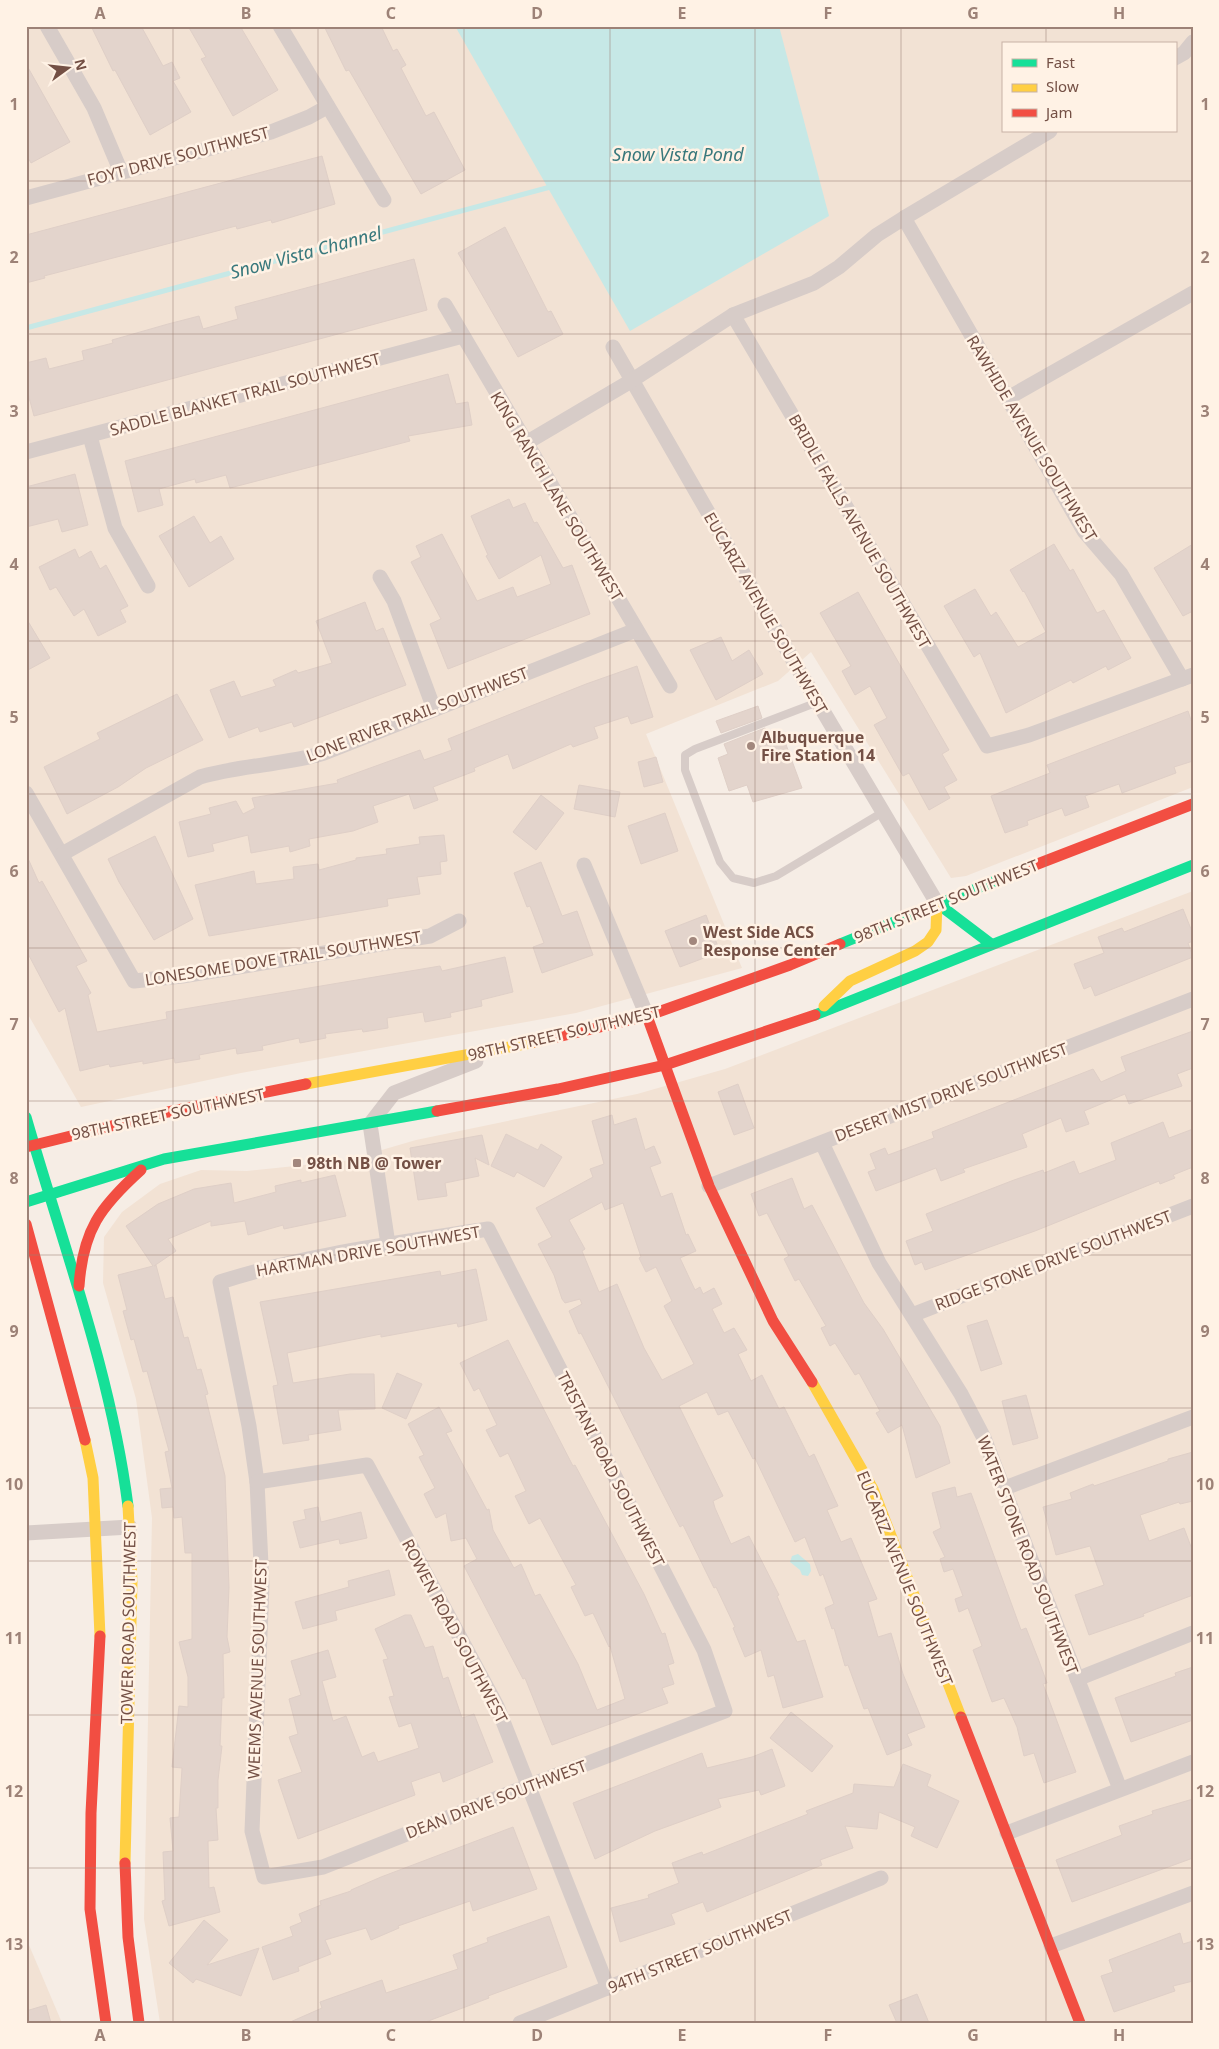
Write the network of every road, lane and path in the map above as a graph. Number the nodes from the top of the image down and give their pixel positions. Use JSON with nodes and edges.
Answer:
{"nodes":[{"id":1,"x":46,"y":26,"type":"edge"},
{"id":2,"x":280,"y":26,"type":"edge"},
{"id":3,"x":1193,"y":42,"type":"edge"},
{"id":4,"x":1176,"y":57,"type":"edge"},
{"id":5,"x":327,"y":107,"type":"junction"},
{"id":6,"x":1048,"y":132,"type":"edge"},
{"id":7,"x":121,"y":172,"type":"junction"},
{"id":8,"x":26,"y":198,"type":"edge"},
{"id":9,"x":384,"y":200,"type":"dead end"},
{"id":10,"x":904,"y":218,"type":"junction"},
{"id":11,"x":1193,"y":293,"type":"edge"},
{"id":12,"x":445,"y":305,"type":"dead end"},
{"id":13,"x":733,"y":315,"type":"junction"},
{"id":14,"x":463,"y":336,"type":"junction"},
{"id":15,"x":613,"y":348,"type":"dead end"},
{"id":16,"x":631,"y":381,"type":"junction"},
{"id":17,"x":1008,"y":398,"type":"junction"},
{"id":18,"x":90,"y":436,"type":"junction"},
{"id":19,"x":526,"y":443,"type":"junction"},
{"id":20,"x":26,"y":452,"type":"edge"},
{"id":21,"x":380,"y":577,"type":"dead end"},
{"id":22,"x":148,"y":586,"type":"dead end"},
{"id":23,"x":636,"y":630,"type":"junction"},
{"id":24,"x":1187,"y":677,"type":"edge"},
{"id":25,"x":670,"y":686,"type":"dead end"},
{"id":26,"x":818,"y":702,"type":"junction"},
{"id":27,"x":434,"y":709,"type":"junction"},
{"id":28,"x":26,"y":793,"type":"edge"},
{"id":29,"x":1193,"y":804,"type":"edge"},
{"id":30,"x":883,"y":812,"type":"junction"},
{"id":31,"x":62,"y":854,"type":"junction"},
{"id":32,"x":584,"y":865,"type":"dead end"},
{"id":33,"x":1193,"y":865,"type":"edge"},
{"id":34,"x":937,"y":903,"type":"junction"},
{"id":35,"x":459,"y":921,"type":"dead end"},
{"id":36,"x":990,"y":944,"type":"junction"},
{"id":37,"x":1193,"y":999,"type":"edge"},
{"id":38,"x":647,"y":1016,"type":"junction"},
{"id":39,"x":812,"y":1016,"type":"junction"},
{"id":40,"x":508,"y":1049,"type":"junction"},
{"id":41,"x":665,"y":1065,"type":"junction"},
{"id":42,"x":26,"y":1117,"type":"edge"},
{"id":43,"x":370,"y":1124,"type":"junction"},
{"id":44,"x":822,"y":1142,"type":"junction"},
{"id":45,"x":30,"y":1146,"type":"edge"},
{"id":46,"x":147,"y":1165,"type":"junction"},
{"id":47,"x":709,"y":1186,"type":"junction"},
{"id":48,"x":48,"y":1195,"type":"junction"},
{"id":49,"x":26,"y":1202,"type":"edge"},
{"id":50,"x":1193,"y":1206,"type":"edge"},
{"id":51,"x":26,"y":1224,"type":"edge"},
{"id":52,"x":488,"y":1229,"type":"joint"},
{"id":53,"x":388,"y":1244,"type":"junction"},
{"id":54,"x":220,"y":1282,"type":"joint"},
{"id":55,"x":32,"y":1285,"type":"dead end"},
{"id":56,"x":78,"y":1293,"type":"junction"},
{"id":57,"x":912,"y":1315,"type":"junction"},
{"id":58,"x":59,"y":1339,"type":"junction"},
{"id":59,"x":1193,"y":1417,"type":"edge"},
{"id":60,"x":257,"y":1482,"type":"junction"},
{"id":61,"x":1005,"y":1488,"type":"junction"},
{"id":62,"x":130,"y":1527,"type":"junction"},
{"id":63,"x":96,"y":1529,"type":"junction"},
{"id":64,"x":26,"y":1533,"type":"edge"},
{"id":65,"x":1193,"y":1633,"type":"edge"},
{"id":66,"x":1077,"y":1679,"type":"junction"},
{"id":67,"x":725,"y":1711,"type":"joint"},
{"id":68,"x":1193,"y":1762,"type":"edge"},
{"id":69,"x":528,"y":1786,"type":"junction"},
{"id":70,"x":1120,"y":1789,"type":"junction"},
{"id":71,"x":1007,"y":1834,"type":"junction"},
{"id":72,"x":264,"y":1877,"type":"joint"},
{"id":73,"x":881,"y":1878,"type":"dead end"},
{"id":74,"x":1193,"y":1893,"type":"edge"},
{"id":75,"x":1051,"y":1946,"type":"junction"},
{"id":76,"x":608,"y":1988,"type":"junction"},
{"id":77,"x":106,"y":2023,"type":"edge"},
{"id":78,"x":139,"y":2023,"type":"edge"},
{"id":79,"x":520,"y":2023,"type":"edge"},
{"id":80,"x":1080,"y":2023,"type":"edge"}],
"edges":[{"from":1,"to":7,"type":"street"},
{"from":2,"to":5,"type":"street"},
{"from":3,"to":4,"type":"street"},
{"from":5,"to":7,"type":"street","name":"FOYT DRIVE SOUTHWEST"},
{"from":5,"to":9,"type":"street"},
{"from":6,"to":10,"type":"street"},
{"from":7,"to":8,"type":"street","name":"FOYT DRIVE SOUTHWEST"},
{"from":10,"to":13,"type":"street"},
{"from":10,"to":17,"type":"street","name":"RAWHIDE AVENUE SOUTHWEST"},
{"from":11,"to":17,"type":"street"},
{"from":12,"to":14,"type":"street","name":"KING RANCH LANE SOUTHWEST"},
{"from":13,"to":16,"type":"street"},
{"from":13,"to":24,"type":"street","name":"BRIDLE FALLS AVENUE SOUTHWEST"},
{"from":14,"to":18,"type":"street","name":"SADDLE BLANKET TRAIL SOUTHWEST"},
{"from":14,"to":19,"type":"street","name":"KING RANCH LANE SOUTHWEST"},
{"from":15,"to":16,"type":"street","name":"EUCARIZ AVENUE SOUTHWEST"},
{"from":16,"to":19,"type":"street"},
{"from":16,"to":26,"type":"street","name":"EUCARIZ AVENUE SOUTHWEST"},
{"from":17,"to":24,"type":"street","name":"RAWHIDE AVENUE SOUTHWEST"},
{"from":18,"to":20,"type":"street","name":"SADDLE BLANKET TRAIL SOUTHWEST"},
{"from":18,"to":22,"type":"street"},
{"from":19,"to":23,"type":"street","name":"KING RANCH LANE SOUTHWEST"},
{"from":21,"to":27,"type":"street"},
{"from":23,"to":25,"type":"street","name":"KING RANCH LANE SOUTHWEST"},
{"from":23,"to":27,"type":"street","name":"LONE RIVER TRAIL SOUTHWEST"},
{"from":26,"to":30,"type":"street","name":"EUCARIZ AVENUE SOUTHWEST"},
{"from":26,"to":30,"type":"lane"},
{"from":27,"to":31,"type":"street","name":"LONE RIVER TRAIL SOUTHWEST"},
{"from":28,"to":31,"type":"street"},
{"from":29,"to":34,"type":"street","name":"98TH STREET SOUTHWEST"},
{"from":30,"to":34,"type":"street","name":"EUCARIZ AVENUE SOUTHWEST"},
{"from":31,"to":35,"type":"street","name":"LONESOME DOVE TRAIL SOUTHWEST"},
{"from":32,"to":38,"type":"street"},
{"from":33,"to":36,"type":"street"},
{"from":34,"to":36,"type":"street"},
{"from":34,"to":38,"type":"street","name":"98TH STREET SOUTHWEST"},
{"from":34,"to":39,"type":"street"},
{"from":36,"to":39,"type":"street"},
{"from":37,"to":44,"type":"street","name":"DESERT MIST DRIVE SOUTHWEST"},
{"from":38,"to":40,"type":"street","name":"98TH STREET SOUTHWEST"},
{"from":38,"to":41,"type":"street","name":"EUCARIZ AVENUE SOUTHWEST"},
{"from":39,"to":41,"type":"street"},
{"from":40,"to":43,"type":"street"},
{"from":40,"to":45,"type":"street","name":"98TH STREET SOUTHWEST"},
{"from":41,"to":43,"type":"street"},
{"from":41,"to":47,"type":"street","name":"EUCARIZ AVENUE SOUTHWEST"},
{"from":42,"to":45,"type":"street","name":"TOWER ROAD SOUTHWEST"},
{"from":43,"to":46,"type":"street"},
{"from":43,"to":53,"type":"street"},
{"from":44,"to":47,"type":"street","name":"DESERT MIST DRIVE SOUTHWEST"},
{"from":44,"to":57,"type":"street","name":"WATER STONE ROAD SOUTHWEST"},
{"from":45,"to":48,"type":"street","name":"TOWER ROAD SOUTHWEST"},
{"from":46,"to":48,"type":"street"},
{"from":46,"to":56,"type":"street"},
{"from":47,"to":71,"type":"street","name":"EUCARIZ AVENUE SOUTHWEST"},
{"from":48,"to":49,"type":"street"},
{"from":48,"to":56,"type":"street","name":"TOWER ROAD SOUTHWEST"},
{"from":50,"to":57,"type":"street","name":"RIDGE STONE DRIVE SOUTHWEST"},
{"from":51,"to":58,"type":"street","name":"TOWER ROAD SOUTHWEST"},
{"from":52,"to":53,"type":"street","name":"HARTMAN DRIVE SOUTHWEST"},
{"from":52,"to":67,"type":"street","name":"TRISTANI ROAD SOUTHWEST"},
{"from":53,"to":54,"type":"street","name":"HARTMAN DRIVE SOUTHWEST"},
{"from":54,"to":60,"type":"street","name":"WEEMS AVENUE SOUTHWEST"},
{"from":55,"to":58,"type":"street"},
{"from":56,"to":62,"type":"street","name":"TOWER ROAD SOUTHWEST"},
{"from":57,"to":61,"type":"street","name":"WATER STONE ROAD SOUTHWEST"},
{"from":58,"to":63,"type":"street","name":"TOWER ROAD SOUTHWEST"},
{"from":59,"to":61,"type":"street"},
{"from":60,"to":69,"type":"street","name":"ROWEN ROAD SOUTHWEST"},
{"from":60,"to":72,"type":"street","name":"WEEMS AVENUE SOUTHWEST"},
{"from":61,"to":66,"type":"street","name":"WATER STONE ROAD SOUTHWEST"},
{"from":62,"to":63,"type":"street"},
{"from":62,"to":78,"type":"street","name":"TOWER ROAD SOUTHWEST"},
{"from":63,"to":64,"type":"street"},
{"from":63,"to":77,"type":"street","name":"TOWER ROAD SOUTHWEST"},
{"from":65,"to":66,"type":"street"},
{"from":66,"to":70,"type":"street","name":"WATER STONE ROAD SOUTHWEST"},
{"from":67,"to":69,"type":"street","name":"DEAN DRIVE SOUTHWEST"},
{"from":68,"to":70,"type":"street"},
{"from":69,"to":72,"type":"street","name":"DEAN DRIVE SOUTHWEST"},
{"from":69,"to":76,"type":"street","name":"ROWEN ROAD SOUTHWEST"},
{"from":70,"to":71,"type":"street"},
{"from":71,"to":75,"type":"street","name":"EUCARIZ AVENUE SOUTHWEST"},
{"from":73,"to":76,"type":"street","name":"94TH STREET SOUTHWEST"},
{"from":74,"to":75,"type":"street"},
{"from":75,"to":80,"type":"street","name":"EUCARIZ AVENUE SOUTHWEST"},
{"from":76,"to":79,"type":"street","name":"94TH STREET SOUTHWEST"}]}
